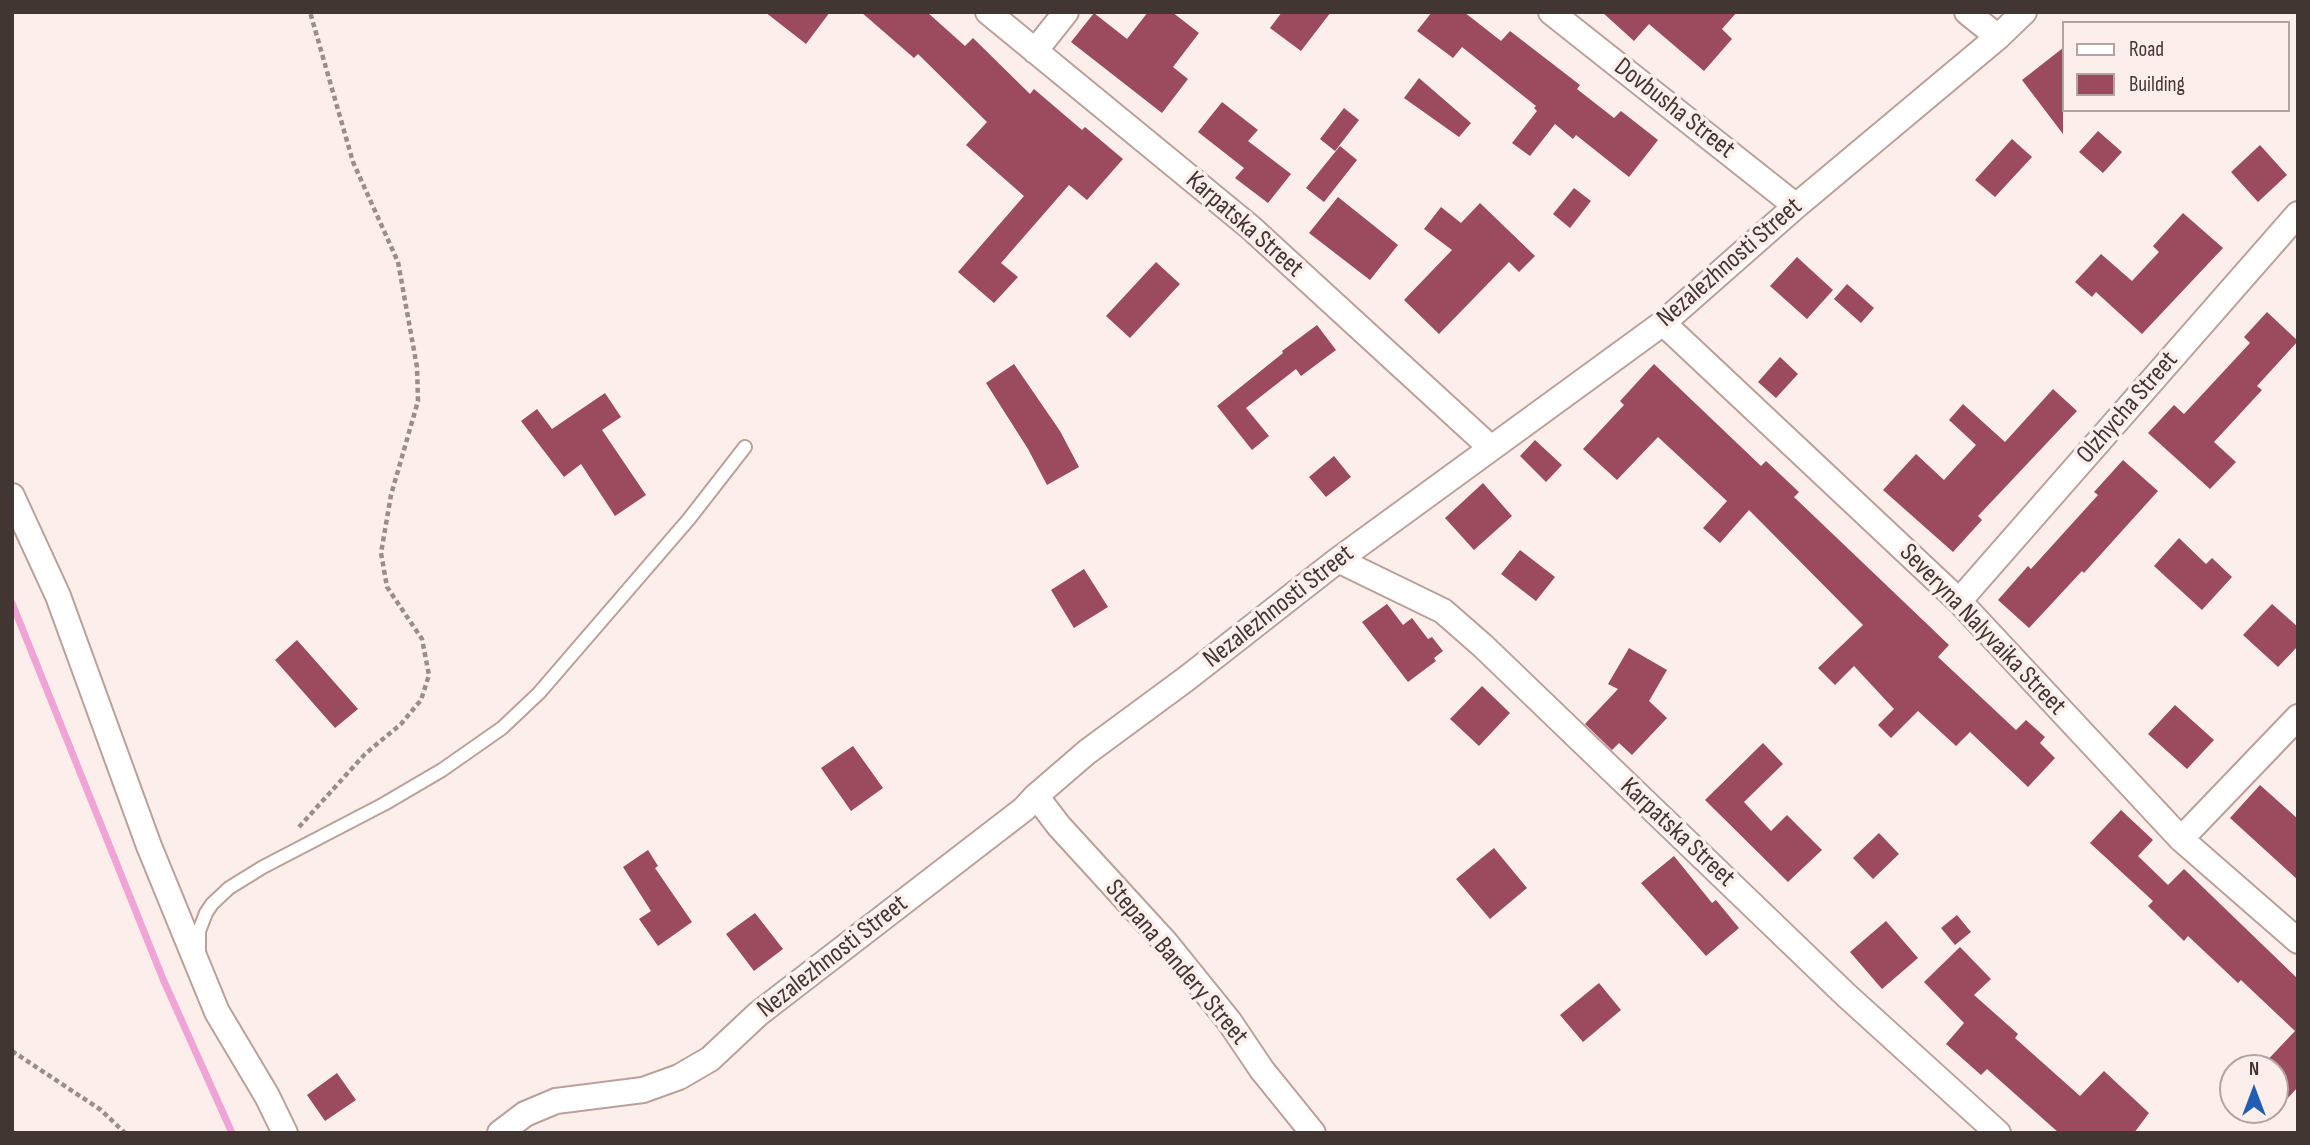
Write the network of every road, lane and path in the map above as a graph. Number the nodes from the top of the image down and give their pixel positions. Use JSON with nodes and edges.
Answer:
{"nodes":[{"id":1,"x":310,"y":12,"type":"edge"},
{"id":2,"x":988,"y":12,"type":"edge"},
{"id":3,"x":1066,"y":12,"type":"edge"},
{"id":4,"x":1551,"y":12,"type":"edge"},
{"id":5,"x":1967,"y":12,"type":"edge"},
{"id":6,"x":2024,"y":12,"type":"edge"},
{"id":7,"x":1998,"y":37,"type":"junction"},
{"id":8,"x":1035,"y":51,"type":"junction"},
{"id":9,"x":1796,"y":206,"type":"junction"},
{"id":10,"x":2298,"y":214,"type":"edge"},
{"id":11,"x":1663,"y":323,"type":"junction"},
{"id":12,"x":745,"y":447,"type":"dead end"},
{"id":13,"x":1490,"y":448,"type":"junction"},
{"id":14,"x":12,"y":496,"type":"edge"},
{"id":15,"x":1338,"y":560,"type":"junction"},
{"id":16,"x":1959,"y":601,"type":"junction"},
{"id":17,"x":2298,"y":716,"type":"edge"},
{"id":18,"x":1036,"y":796,"type":"junction"},
{"id":19,"x":294,"y":834,"type":"dead end"},
{"id":20,"x":2181,"y":839,"type":"junction"},
{"id":21,"x":2298,"y":941,"type":"edge"},
{"id":22,"x":204,"y":982,"type":"junction"},
{"id":23,"x":12,"y":1051,"type":"edge"},
{"id":24,"x":125,"y":1133,"type":"edge"},
{"id":25,"x":285,"y":1133,"type":"edge"},
{"id":26,"x":500,"y":1133,"type":"edge"},
{"id":27,"x":1313,"y":1133,"type":"edge"},
{"id":28,"x":1998,"y":1133,"type":"edge"}],
"edges":[{"from":1,"to":19,"type":"path"},
{"from":2,"to":8,"type":"street","name":"Karpatska Street"},
{"from":3,"to":8,"type":"street"},
{"from":4,"to":9,"type":"street","name":"Dovbusha Street"},
{"from":5,"to":7,"type":"street"},
{"from":6,"to":7,"type":"street","name":"Nezalezhnosti Street"},
{"from":7,"to":9,"type":"street","name":"Nezalezhnosti Street"},
{"from":8,"to":13,"type":"street","name":"Karpatska Street"},
{"from":9,"to":11,"type":"street","name":"Nezalezhnosti Street"},
{"from":10,"to":16,"type":"street","name":"Olzhycha Street"},
{"from":11,"to":13,"type":"street","name":"Nezalezhnosti Street"},
{"from":11,"to":16,"type":"street","name":"Severyna Nalyvaika Street"},
{"from":12,"to":22,"type":"lane"},
{"from":13,"to":15,"type":"street","name":"Nezalezhnosti Street"},
{"from":14,"to":22,"type":"street"},
{"from":15,"to":18,"type":"street","name":"Nezalezhnosti Street"},
{"from":15,"to":28,"type":"street","name":"Karpatska Street"},
{"from":16,"to":20,"type":"street","name":"Severyna Nalyvaika Street"},
{"from":17,"to":20,"type":"street"},
{"from":18,"to":26,"type":"street","name":"Nezalezhnosti Street"},
{"from":18,"to":27,"type":"street","name":"Stepana Bandery Street"},
{"from":20,"to":21,"type":"street","name":"Severyna Nalyvaika Street"},
{"from":22,"to":25,"type":"street"},
{"from":23,"to":24,"type":"path"}]}
